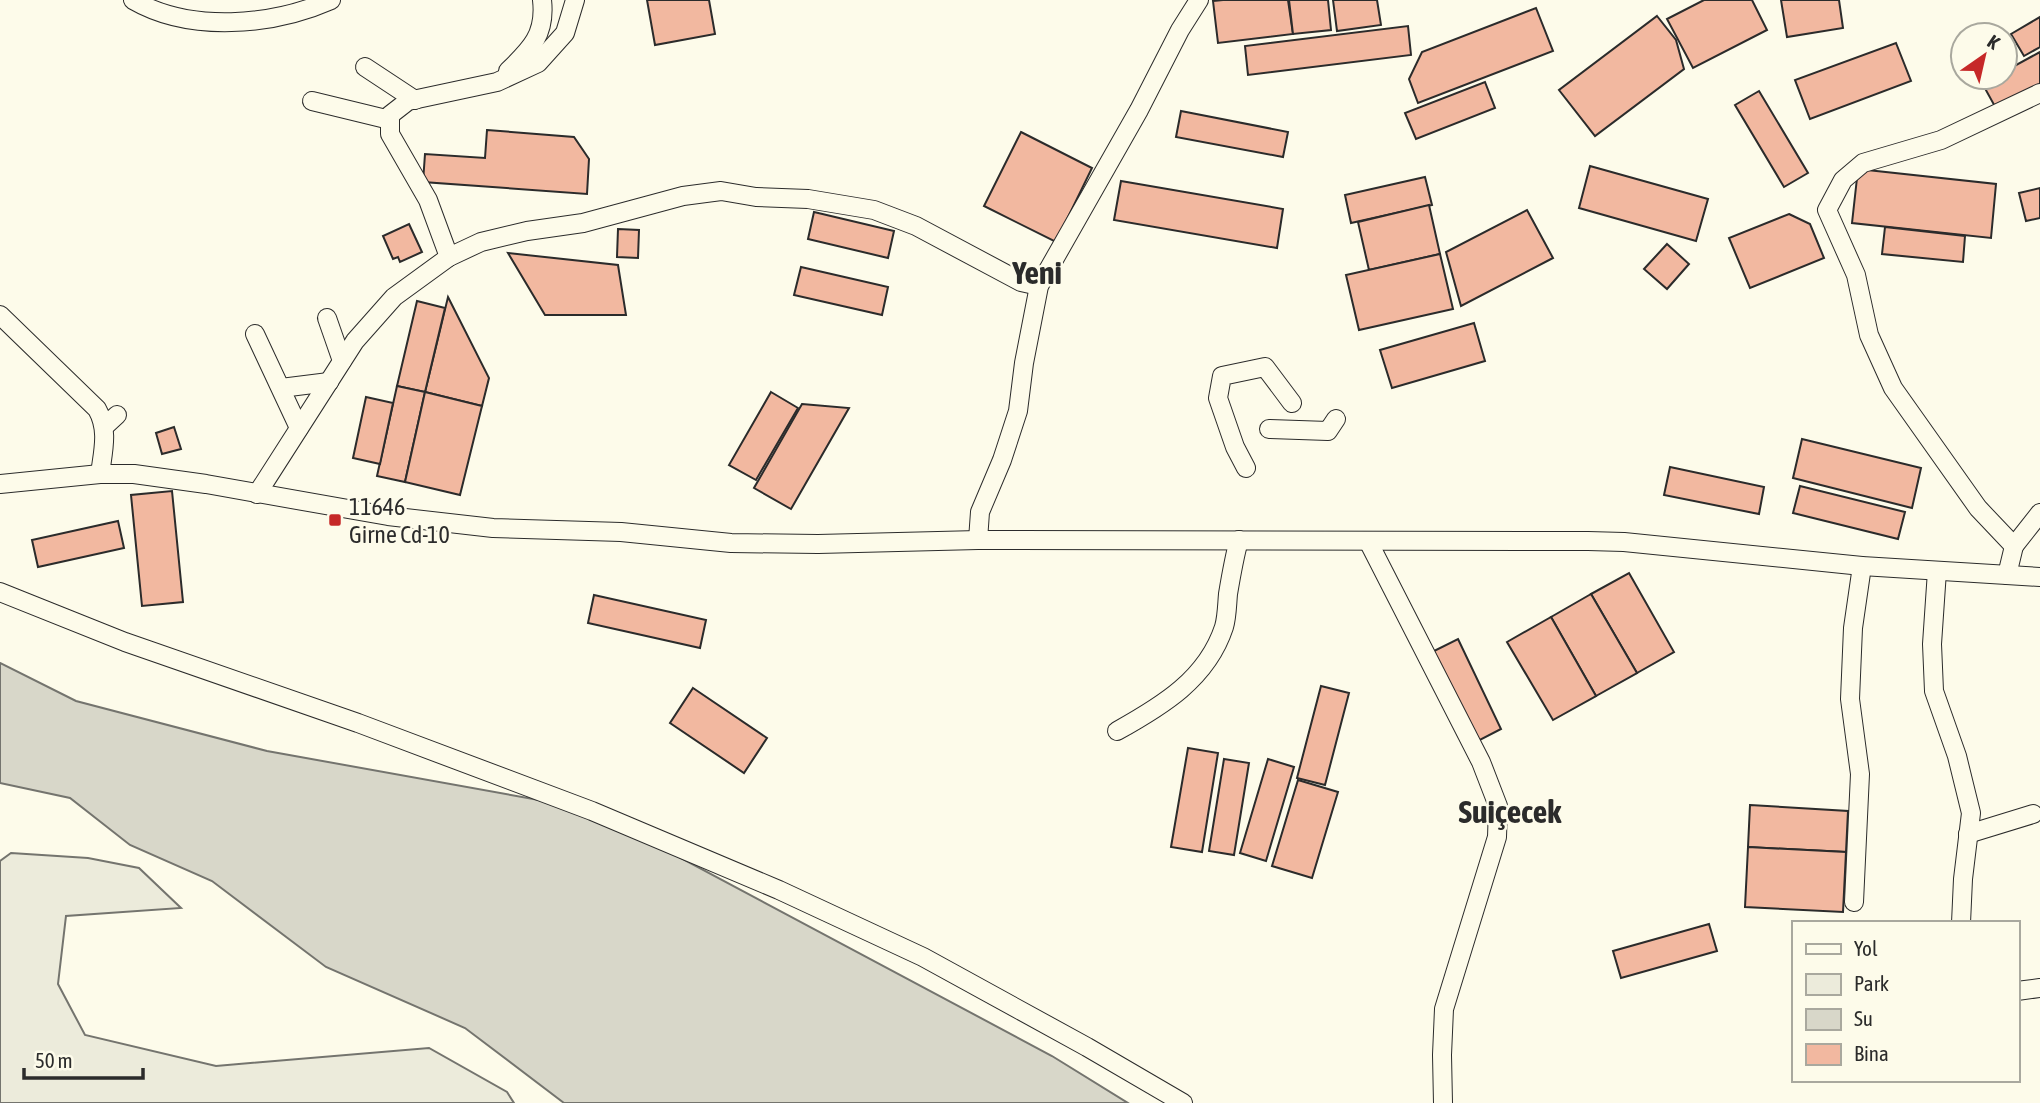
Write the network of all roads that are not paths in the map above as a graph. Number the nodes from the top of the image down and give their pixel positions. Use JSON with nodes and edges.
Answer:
{"nodes":[{"id":1,"x":133,"y":0,"type":"edge"},
{"id":2,"x":331,"y":0,"type":"edge"},
{"id":3,"x":542,"y":0,"type":"edge"},
{"id":4,"x":575,"y":0,"type":"edge"},
{"id":5,"x":1199,"y":0,"type":"edge"},
{"id":6,"x":365,"y":67,"type":"dead end"},
{"id":7,"x":497,"y":82,"type":"junction"},
{"id":8,"x":2040,"y":93,"type":"edge"},
{"id":9,"x":415,"y":100,"type":"junction"},
{"id":10,"x":312,"y":101,"type":"dead end"},
{"id":11,"x":390,"y":120,"type":"junction"},
{"id":12,"x":449,"y":257,"type":"junction"},
{"id":13,"x":1039,"y":286,"type":"junction"},
{"id":14,"x":0,"y":315,"type":"edge"},
{"id":15,"x":327,"y":318,"type":"dead end"},
{"id":16,"x":255,"y":334,"type":"dead end"},
{"id":17,"x":342,"y":361,"type":"junction"},
{"id":18,"x":329,"y":382,"type":"junction"},
{"id":19,"x":281,"y":388,"type":"junction"},
{"id":20,"x":1292,"y":403,"type":"dead end"},
{"id":21,"x":1336,"y":419,"type":"dead end"},
{"id":22,"x":299,"y":428,"type":"junction"},
{"id":23,"x":1269,"y":429,"type":"dead end"},
{"id":24,"x":1246,"y":468,"type":"dead end"},
{"id":25,"x":100,"y":474,"type":"junction"},
{"id":26,"x":0,"y":484,"type":"edge"},
{"id":27,"x":257,"y":494,"type":"junction"},
{"id":28,"x":2040,"y":513,"type":"edge"},
{"id":29,"x":978,"y":540,"type":"junction"},
{"id":30,"x":1239,"y":540,"type":"junction"},
{"id":31,"x":1368,"y":541,"type":"junction"},
{"id":32,"x":2014,"y":545,"type":"junction"},
{"id":33,"x":1862,"y":566,"type":"junction"},
{"id":34,"x":1937,"y":571,"type":"junction"},
{"id":35,"x":2007,"y":575,"type":"junction"},
{"id":36,"x":2040,"y":577,"type":"edge"},
{"id":37,"x":0,"y":592,"type":"edge"},
{"id":38,"x":1117,"y":731,"type":"dead end"},
{"id":39,"x":2033,"y":814,"type":"dead end"},
{"id":40,"x":1968,"y":834,"type":"junction"},
{"id":41,"x":1854,"y":902,"type":"dead end"},
{"id":42,"x":1961,"y":921,"type":"edge"},
{"id":43,"x":2040,"y":988,"type":"edge"},
{"id":44,"x":2019,"y":991,"type":"edge"},
{"id":45,"x":1183,"y":1103,"type":"edge"},
{"id":46,"x":1443,"y":1103,"type":"edge"}],
"edges":[{"from":1,"to":2,"type":"street"},
{"from":3,"to":7,"type":"street"},
{"from":4,"to":7,"type":"street"},
{"from":5,"to":13,"type":"street"},
{"from":6,"to":9,"type":"street"},
{"from":7,"to":9,"type":"street"},
{"from":8,"to":32,"type":"street"},
{"from":9,"to":11,"type":"street"},
{"from":10,"to":11,"type":"street"},
{"from":11,"to":12,"type":"street"},
{"from":12,"to":13,"type":"street"},
{"from":12,"to":17,"type":"street"},
{"from":13,"to":29,"type":"street"},
{"from":14,"to":25,"type":"street"},
{"from":15,"to":17,"type":"street"},
{"from":16,"to":19,"type":"street"},
{"from":17,"to":18,"type":"street"},
{"from":18,"to":19,"type":"street"},
{"from":18,"to":22,"type":"street"},
{"from":19,"to":22,"type":"street"},
{"from":20,"to":24,"type":"street"},
{"from":21,"to":23,"type":"street"},
{"from":22,"to":27,"type":"street"},
{"from":25,"to":26,"type":"street"},
{"from":25,"to":27,"type":"street"},
{"from":27,"to":29,"type":"street"},
{"from":28,"to":32,"type":"street"},
{"from":29,"to":30,"type":"street"},
{"from":30,"to":31,"type":"street"},
{"from":30,"to":38,"type":"street"},
{"from":31,"to":33,"type":"street"},
{"from":31,"to":46,"type":"street"},
{"from":32,"to":35,"type":"street"},
{"from":33,"to":34,"type":"street"},
{"from":33,"to":41,"type":"street"},
{"from":34,"to":35,"type":"street"},
{"from":34,"to":40,"type":"street"},
{"from":35,"to":36,"type":"street"},
{"from":37,"to":45,"type":"street"},
{"from":39,"to":40,"type":"street"},
{"from":40,"to":42,"type":"street"},
{"from":43,"to":44,"type":"street"}]}
